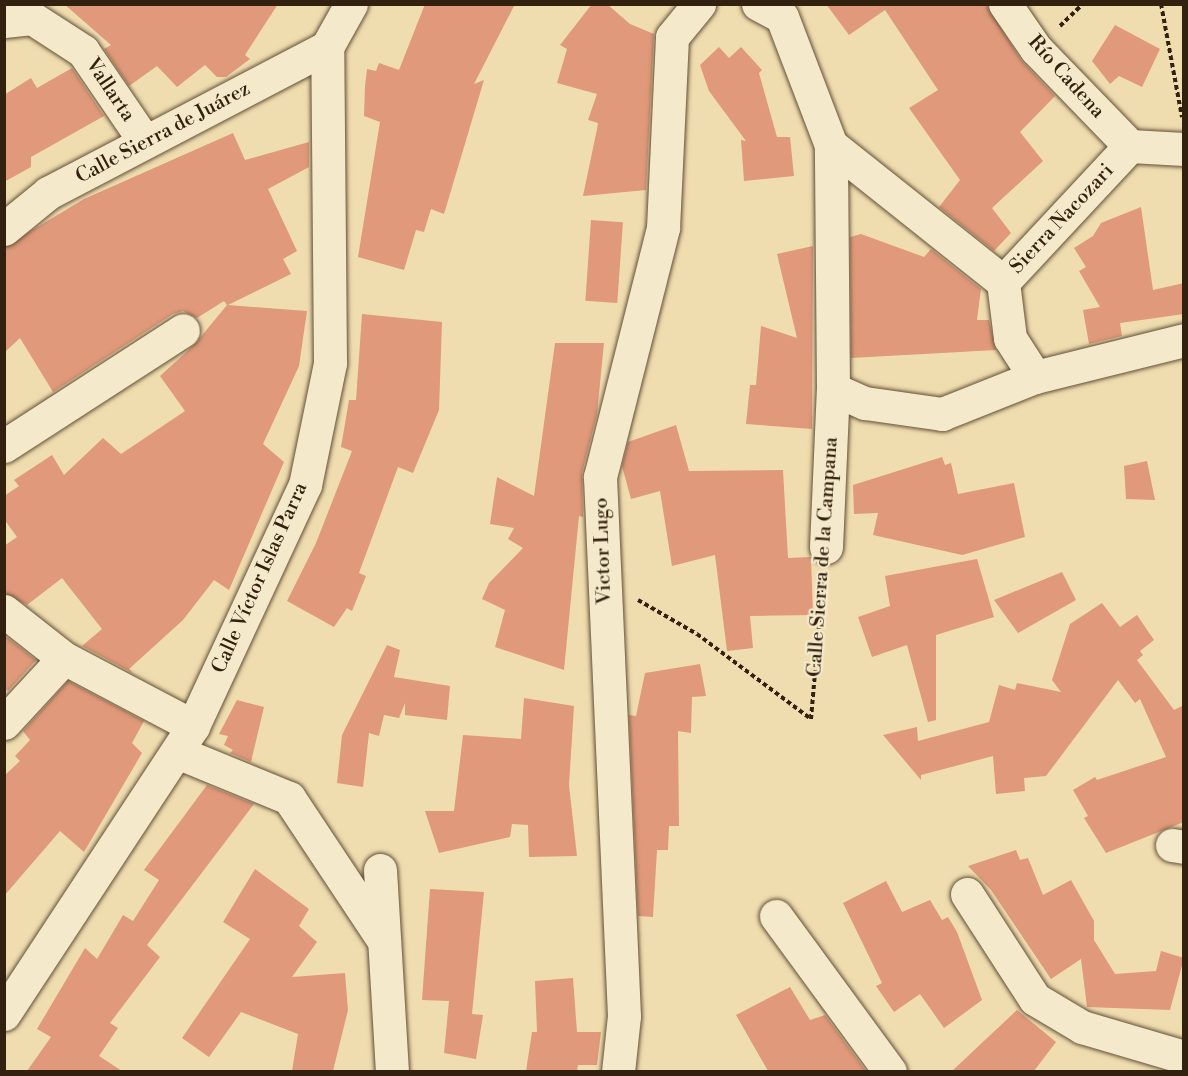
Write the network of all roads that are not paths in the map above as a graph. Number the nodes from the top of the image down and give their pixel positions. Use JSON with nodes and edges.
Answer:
{"nodes":[{"id":1,"x":351,"y":4,"type":"edge"},
{"id":2,"x":699,"y":4,"type":"edge"},
{"id":3,"x":758,"y":4,"type":"edge"},
{"id":4,"x":1005,"y":4,"type":"edge"},
{"id":5,"x":21,"y":14,"type":"edge"},
{"id":6,"x":327,"y":47,"type":"junction"},
{"id":7,"x":145,"y":142,"type":"junction"},
{"id":8,"x":831,"y":145,"type":"junction"},
{"id":9,"x":1130,"y":146,"type":"junction"},
{"id":10,"x":1184,"y":149,"type":"edge"},
{"id":11,"x":4,"y":229,"type":"edge"},
{"id":12,"x":1003,"y":282,"type":"junction"},
{"id":13,"x":183,"y":330,"type":"dead end"},
{"id":14,"x":1184,"y":340,"type":"edge"},
{"id":15,"x":1035,"y":377,"type":"junction"},
{"id":16,"x":833,"y":390,"type":"junction"},
{"id":17,"x":4,"y":446,"type":"edge"},
{"id":18,"x":826,"y":548,"type":"road end"},
{"id":19,"x":4,"y":611,"type":"edge"},
{"id":20,"x":64,"y":658,"type":"junction"},
{"id":21,"x":4,"y":723,"type":"edge"},
{"id":22,"x":185,"y":739,"type":"junction"},
{"id":23,"x":380,"y":870,"type":"dead end"},
{"id":24,"x":967,"y":894,"type":"dead end"},
{"id":25,"x":776,"y":916,"type":"dead end"},
{"id":26,"x":384,"y":941,"type":"junction"},
{"id":27,"x":4,"y":1014,"type":"edge"},
{"id":28,"x":1184,"y":1057,"type":"edge"},
{"id":29,"x":392,"y":1071,"type":"edge"},
{"id":30,"x":618,"y":1071,"type":"edge"},
{"id":31,"x":890,"y":1071,"type":"edge"}],
"edges":[{"from":1,"to":6,"type":"street"},
{"from":2,"to":30,"type":"street","name":"Victor Lugo"},
{"from":3,"to":8,"type":"street"},
{"from":4,"to":9,"type":"street","name":"Río Cadena"},
{"from":5,"to":7,"type":"street","name":"Vallarta"},
{"from":6,"to":7,"type":"street","name":"Calle Sierra de Juárez"},
{"from":6,"to":22,"type":"street","name":"Calle Víctor Islas Parra"},
{"from":7,"to":11,"type":"street","name":"Calle Sierra de Juárez"},
{"from":8,"to":12,"type":"street"},
{"from":8,"to":16,"type":"street","name":"Calle Sierra de la Campana"},
{"from":9,"to":10,"type":"street","name":"Sierra Nacozari"},
{"from":9,"to":12,"type":"street","name":"Sierra Nacozari"},
{"from":12,"to":15,"type":"street","name":"Sierra Nacozari"},
{"from":13,"to":17,"type":"street"},
{"from":14,"to":15,"type":"street"},
{"from":15,"to":16,"type":"street"},
{"from":16,"to":18,"type":"street","name":"Calle Sierra de la Campana"},
{"from":19,"to":20,"type":"street"},
{"from":20,"to":21,"type":"street"},
{"from":20,"to":22,"type":"street"},
{"from":22,"to":26,"type":"street"},
{"from":22,"to":27,"type":"street","name":"Calle Víctor Islas Parra"},
{"from":23,"to":26,"type":"street"},
{"from":24,"to":28,"type":"street"},
{"from":25,"to":31,"type":"street"},
{"from":26,"to":29,"type":"street"}]}
